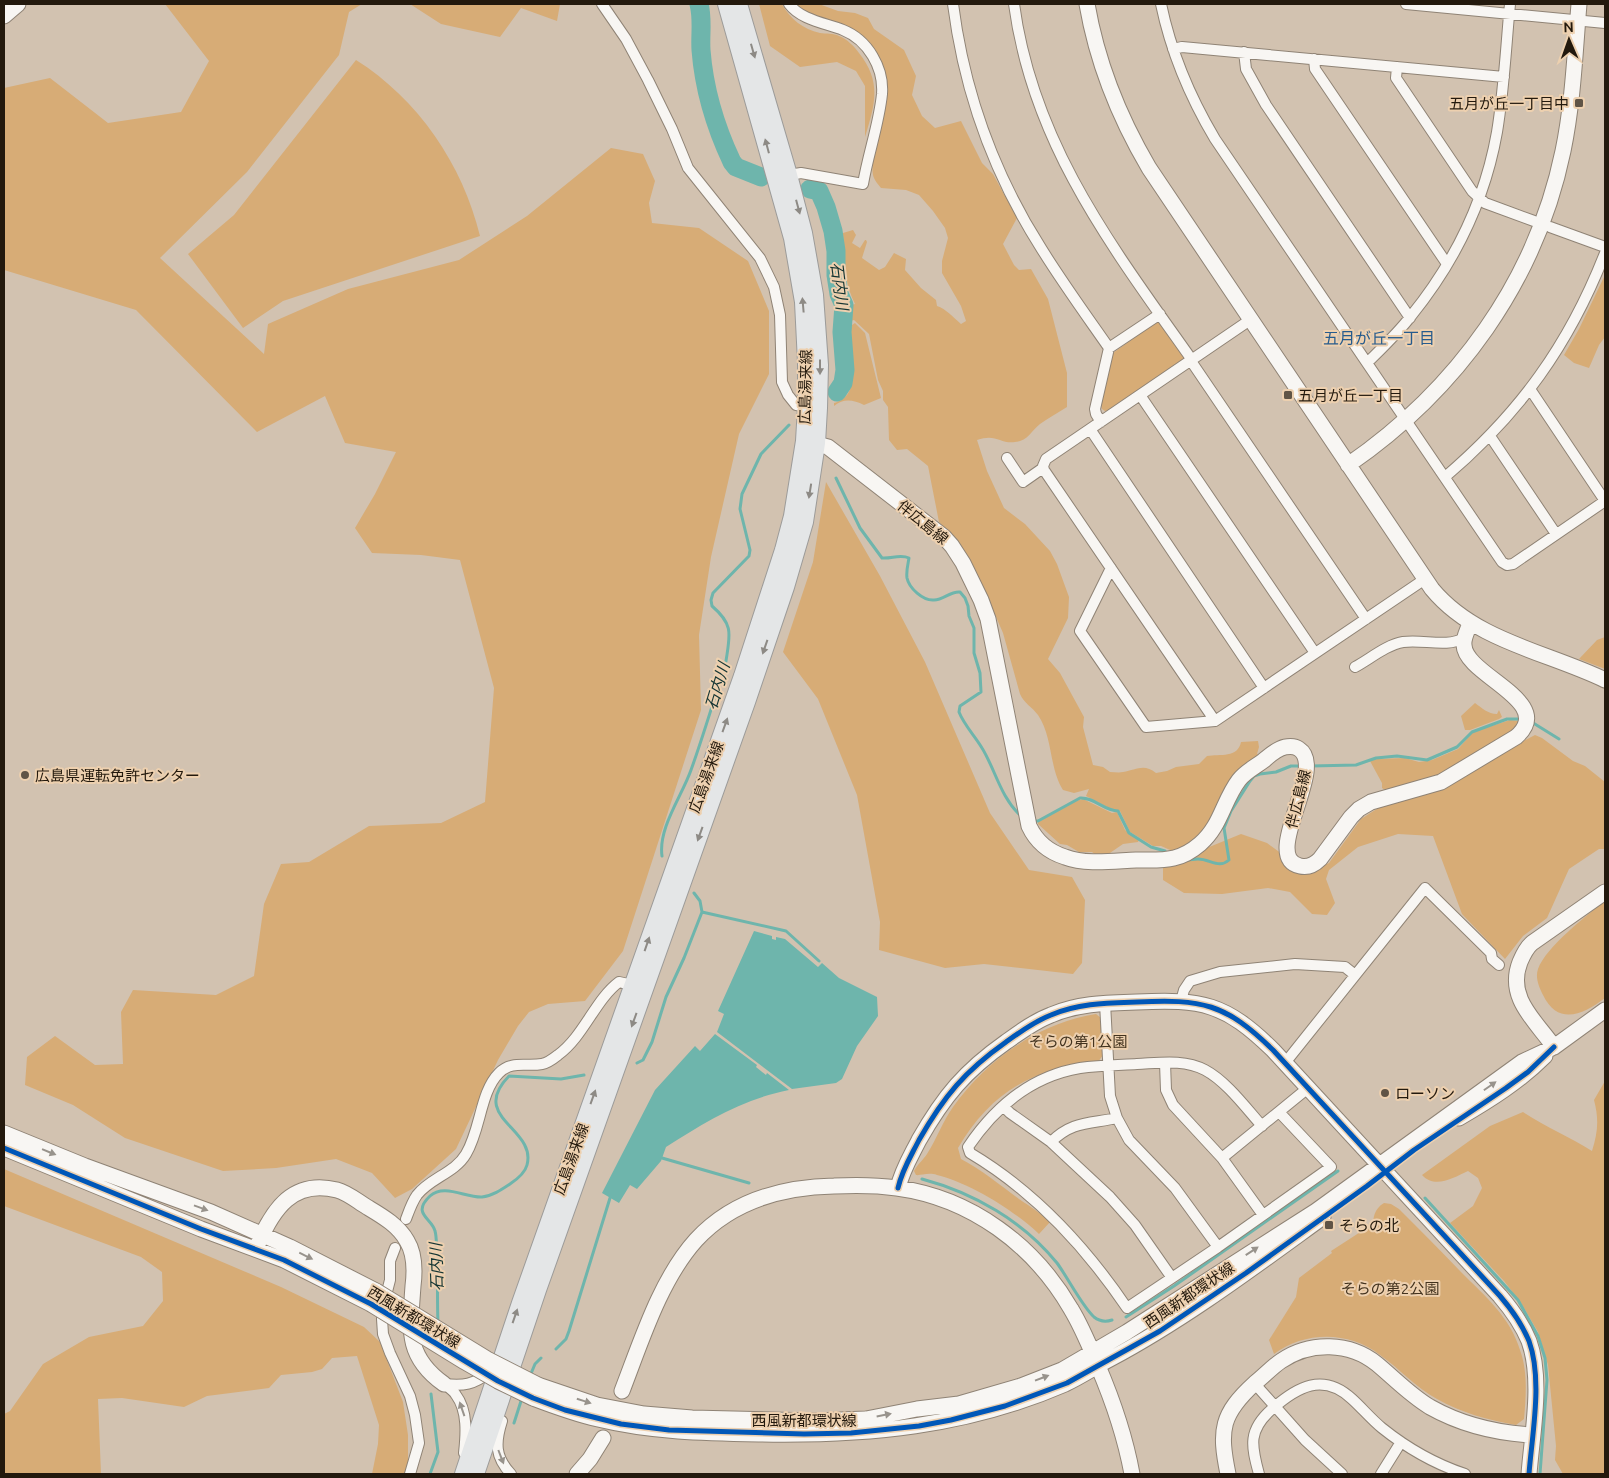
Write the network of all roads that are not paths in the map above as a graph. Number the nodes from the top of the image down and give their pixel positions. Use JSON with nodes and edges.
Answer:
{"nodes":[{"id":1,"x":18,"y":4,"type":"edge"},
{"id":2,"x":602,"y":4,"type":"edge"},
{"id":3,"x":726,"y":4,"type":"edge"},
{"id":4,"x":739,"y":4,"type":"edge"},
{"id":5,"x":789,"y":4,"type":"edge"},
{"id":6,"x":953,"y":4,"type":"edge"},
{"id":7,"x":1014,"y":4,"type":"edge"},
{"id":8,"x":1087,"y":4,"type":"edge"},
{"id":9,"x":1161,"y":4,"type":"edge"},
{"id":10,"x":1406,"y":4,"type":"edge"},
{"id":11,"x":1579,"y":4,"type":"edge"},
{"id":12,"x":1510,"y":9,"type":"edge"},
{"id":13,"x":4,"y":16,"type":"edge"},
{"id":14,"x":1578,"y":20,"type":"junction"},
{"id":15,"x":1605,"y":23,"type":"edge"},
{"id":16,"x":1173,"y":49,"type":"junction"},
{"id":17,"x":1244,"y":52,"type":"junction"},
{"id":18,"x":1314,"y":59,"type":"junction"},
{"id":19,"x":1397,"y":67,"type":"junction"},
{"id":20,"x":1504,"y":77,"type":"junction"},
{"id":21,"x":790,"y":175,"type":"junction"},
{"id":22,"x":1480,"y":199,"type":"junction"},
{"id":23,"x":1534,"y":221,"type":"dead end"},
{"id":24,"x":1550,"y":227,"type":"dead end"},
{"id":25,"x":1605,"y":247,"type":"edge"},
{"id":26,"x":1605,"y":253,"type":"edge"},
{"id":27,"x":1447,"y":264,"type":"junction"},
{"id":28,"x":1160,"y":314,"type":"junction"},
{"id":29,"x":1410,"y":318,"type":"junction"},
{"id":30,"x":1250,"y":320,"type":"junction"},
{"id":31,"x":1109,"y":348,"type":"junction"},
{"id":32,"x":1191,"y":360,"type":"junction"},
{"id":33,"x":1367,"y":364,"type":"junction"},
{"id":34,"x":1530,"y":389,"type":"junction"},
{"id":35,"x":1140,"y":395,"type":"junction"},
{"id":36,"x":813,"y":407,"type":"junction"},
{"id":37,"x":1406,"y":421,"type":"junction"},
{"id":38,"x":1101,"y":422,"type":"junction"},
{"id":39,"x":1090,"y":429,"type":"junction"},
{"id":40,"x":1490,"y":436,"type":"junction"},
{"id":41,"x":810,"y":442,"type":"junction"},
{"id":42,"x":1007,"y":458,"type":"dead end"},
{"id":43,"x":1348,"y":465,"type":"junction"},
{"id":44,"x":1044,"y":468,"type":"junction"},
{"id":45,"x":1445,"y":477,"type":"junction"},
{"id":46,"x":1605,"y":501,"type":"edge"},
{"id":47,"x":1556,"y":534,"type":"junction"},
{"id":48,"x":1111,"y":568,"type":"junction"},
{"id":49,"x":1425,"y":579,"type":"junction"},
{"id":50,"x":1366,"y":619,"type":"junction"},
{"id":51,"x":1470,"y":623,"type":"junction"},
{"id":52,"x":1465,"y":638,"type":"junction"},
{"id":53,"x":1315,"y":653,"type":"junction"},
{"id":54,"x":1355,"y":668,"type":"dead end"},
{"id":55,"x":1605,"y":680,"type":"edge"},
{"id":56,"x":1264,"y":688,"type":"junction"},
{"id":57,"x":1214,"y":721,"type":"junction"},
{"id":58,"x":1605,"y":892,"type":"edge"},
{"id":59,"x":1499,"y":965,"type":"dead end"},
{"id":60,"x":1355,"y":975,"type":"junction"},
{"id":61,"x":639,"y":987,"type":"junction"},
{"id":62,"x":1181,"y":1001,"type":"junction"},
{"id":63,"x":1105,"y":1003,"type":"junction"},
{"id":64,"x":1605,"y":1010,"type":"edge"},
{"id":65,"x":1554,"y":1047,"type":"junction"},
{"id":66,"x":1165,"y":1063,"type":"junction"},
{"id":67,"x":1285,"y":1063,"type":"junction"},
{"id":68,"x":1108,"y":1066,"type":"junction"},
{"id":69,"x":1308,"y":1088,"type":"junction"},
{"id":70,"x":1002,"y":1106,"type":"junction"},
{"id":71,"x":1279,"y":1112,"type":"junction"},
{"id":72,"x":1116,"y":1118,"type":"junction"},
{"id":73,"x":1262,"y":1126,"type":"junction"},
{"id":74,"x":4,"y":1133,"type":"edge"},
{"id":75,"x":1051,"y":1142,"type":"junction"},
{"id":76,"x":4,"y":1148,"type":"edge"},
{"id":77,"x":1222,"y":1158,"type":"junction"},
{"id":78,"x":1382,"y":1168,"type":"junction"},
{"id":79,"x":898,"y":1188,"type":"junction"},
{"id":80,"x":1263,"y":1215,"type":"junction"},
{"id":81,"x":406,"y":1219,"type":"dead end"},
{"id":82,"x":262,"y":1236,"type":"junction"},
{"id":83,"x":1218,"y":1246,"type":"junction"},
{"id":84,"x":395,"y":1248,"type":"dead end"},
{"id":85,"x":255,"y":1250,"type":"junction"},
{"id":86,"x":1172,"y":1278,"type":"junction"},
{"id":87,"x":373,"y":1298,"type":"junction"},
{"id":88,"x":526,"y":1325,"type":"junction"},
{"id":89,"x":1095,"y":1359,"type":"junction"},
{"id":90,"x":499,"y":1362,"type":"junction"},
{"id":91,"x":444,"y":1384,"type":"junction"},
{"id":92,"x":1255,"y":1384,"type":"junction"},
{"id":93,"x":535,"y":1391,"type":"junction"},
{"id":94,"x":622,"y":1391,"type":"dead end"},
{"id":95,"x":1274,"y":1406,"type":"junction"},
{"id":96,"x":1532,"y":1435,"type":"junction"},
{"id":97,"x":602,"y":1438,"type":"dead end"},
{"id":98,"x":1401,"y":1442,"type":"junction"},
{"id":99,"x":410,"y":1474,"type":"edge"},
{"id":100,"x":462,"y":1474,"type":"edge"},
{"id":101,"x":476,"y":1474,"type":"edge"},
{"id":102,"x":511,"y":1474,"type":"edge"},
{"id":103,"x":577,"y":1474,"type":"edge"},
{"id":104,"x":1132,"y":1474,"type":"edge"},
{"id":105,"x":1228,"y":1474,"type":"edge"},
{"id":106,"x":1259,"y":1474,"type":"edge"},
{"id":107,"x":1342,"y":1474,"type":"edge"},
{"id":108,"x":1382,"y":1474,"type":"edge"},
{"id":109,"x":1465,"y":1474,"type":"edge"},
{"id":110,"x":1529,"y":1474,"type":"edge"}],
"edges":[{"from":1,"to":13,"type":"street"},
{"from":2,"to":36,"type":"street"},
{"from":36,"to":3,"type":"main road","name":"広島湯来線","one_way":true},
{"from":4,"to":21,"type":"main road","name":"広島湯来線","one_way":true},
{"from":5,"to":21,"type":"street"},
{"from":6,"to":31,"type":"street"},
{"from":7,"to":28,"type":"street"},
{"from":8,"to":30,"type":"street"},
{"from":9,"to":16,"type":"street"},
{"from":10,"to":12,"type":"street"},
{"from":11,"to":14,"type":"street"},
{"from":12,"to":14,"type":"street"},
{"from":12,"to":20,"type":"street"},
{"from":14,"to":15,"type":"street"},
{"from":14,"to":37,"type":"street"},
{"from":16,"to":17,"type":"street"},
{"from":16,"to":33,"type":"street"},
{"from":17,"to":18,"type":"street"},
{"from":17,"to":29,"type":"street"},
{"from":18,"to":19,"type":"street"},
{"from":18,"to":27,"type":"street"},
{"from":19,"to":20,"type":"street"},
{"from":19,"to":22,"type":"street"},
{"from":20,"to":22,"type":"street"},
{"from":21,"to":36,"type":"main road","name":"広島湯来線","one_way":true},
{"from":22,"to":23,"type":"street"},
{"from":22,"to":27,"type":"street"},
{"from":24,"to":25,"type":"street"},
{"from":26,"to":34,"type":"street"},
{"from":27,"to":29,"type":"street"},
{"from":28,"to":31,"type":"street"},
{"from":28,"to":32,"type":"street"},
{"from":29,"to":33,"type":"street"},
{"from":30,"to":32,"type":"street"},
{"from":30,"to":43,"type":"street"},
{"from":31,"to":38,"type":"street"},
{"from":32,"to":35,"type":"street"},
{"from":32,"to":50,"type":"street"},
{"from":33,"to":37,"type":"street"},
{"from":34,"to":40,"type":"street"},
{"from":34,"to":46,"type":"street"},
{"from":35,"to":38,"type":"street"},
{"from":35,"to":53,"type":"street"},
{"from":36,"to":41,"type":"main road","name":"広島湯来線"},
{"from":37,"to":43,"type":"street"},
{"from":37,"to":45,"type":"street"},
{"from":38,"to":39,"type":"street"},
{"from":39,"to":44,"type":"street"},
{"from":39,"to":56,"type":"street"},
{"from":40,"to":45,"type":"street"},
{"from":40,"to":47,"type":"street"},
{"from":41,"to":52,"type":"street","name":"伴広島線"},
{"from":41,"to":61,"type":"main road","name":"広島湯来線"},
{"from":42,"to":44,"type":"street"},
{"from":43,"to":49,"type":"street"},
{"from":44,"to":48,"type":"street"},
{"from":45,"to":47,"type":"street"},
{"from":46,"to":47,"type":"street"},
{"from":48,"to":57,"type":"street"},
{"from":48,"to":57,"type":"street"},
{"from":49,"to":50,"type":"street"},
{"from":49,"to":51,"type":"street"},
{"from":50,"to":53,"type":"street"},
{"from":51,"to":52,"type":"street"},
{"from":51,"to":55,"type":"street"},
{"from":52,"to":54,"type":"street"},
{"from":53,"to":56,"type":"street"},
{"from":56,"to":57,"type":"street"},
{"from":58,"to":65,"type":"street"},
{"from":59,"to":60,"type":"street"},
{"from":60,"to":62,"type":"street"},
{"from":60,"to":67,"type":"street"},
{"from":61,"to":81,"type":"street"},
{"from":61,"to":88,"type":"main road","name":"広島湯来線","one_way":true},
{"from":90,"to":61,"type":"main road","name":"広島湯来線","one_way":true},
{"from":62,"to":63,"type":"street"},
{"from":62,"to":67,"type":"street"},
{"from":63,"to":68,"type":"street"},
{"from":63,"to":79,"type":"street"},
{"from":64,"to":65,"type":"street"},
{"from":65,"to":78,"type":"street","name":"西風新都環状線"},
{"from":66,"to":68,"type":"street"},
{"from":66,"to":73,"type":"street"},
{"from":66,"to":77,"type":"street"},
{"from":67,"to":69,"type":"street"},
{"from":68,"to":70,"type":"street"},
{"from":68,"to":72,"type":"street"},
{"from":69,"to":71,"type":"street"},
{"from":69,"to":78,"type":"street"},
{"from":70,"to":75,"type":"street"},
{"from":70,"to":86,"type":"street"},
{"from":71,"to":73,"type":"street"},
{"from":71,"to":80,"type":"street"},
{"from":72,"to":75,"type":"street"},
{"from":72,"to":83,"type":"street"},
{"from":73,"to":77,"type":"street"},
{"from":74,"to":82,"type":"street","name":"西風新都環状線","one_way":true},
{"from":75,"to":86,"type":"street"},
{"from":76,"to":85,"type":"street","name":"西風新都環状線"},
{"from":77,"to":80,"type":"street"},
{"from":78,"to":89,"type":"street","name":"西風新都環状線"},
{"from":78,"to":96,"type":"street"},
{"from":79,"to":89,"type":"street"},
{"from":79,"to":94,"type":"street"},
{"from":80,"to":83,"type":"street"},
{"from":82,"to":85,"type":"street"},
{"from":82,"to":87,"type":"street","name":"西風新都環状線","one_way":true},
{"from":82,"to":91,"type":"street"},
{"from":83,"to":86,"type":"street"},
{"from":84,"to":99,"type":"street"},
{"from":85,"to":87,"type":"street","name":"西風新都環状線"},
{"from":87,"to":93,"type":"street","name":"西風新都環状線","bridge":true},
{"from":88,"to":101,"type":"main road","name":"広島湯来線"},
{"from":88,"to":102,"type":"street","one_way":true},
{"from":93,"to":89,"type":"street","name":"西風新都環状線","one_way":true},
{"from":89,"to":93,"type":"street","name":"西風新都環状線"},
{"from":89,"to":104,"type":"street"},
{"from":90,"to":91,"type":"street"},
{"from":90,"to":100,"type":"main road","name":"広島湯来線"},
{"from":100,"to":91,"type":"street","one_way":true},
{"from":92,"to":95,"type":"street"},
{"from":92,"to":96,"type":"street"},
{"from":92,"to":105,"type":"street"},
{"from":95,"to":98,"type":"street"},
{"from":95,"to":106,"type":"street"},
{"from":95,"to":107,"type":"street"},
{"from":96,"to":110,"type":"street"},
{"from":97,"to":103,"type":"street"},
{"from":98,"to":108,"type":"street"},
{"from":98,"to":109,"type":"street"}]}
